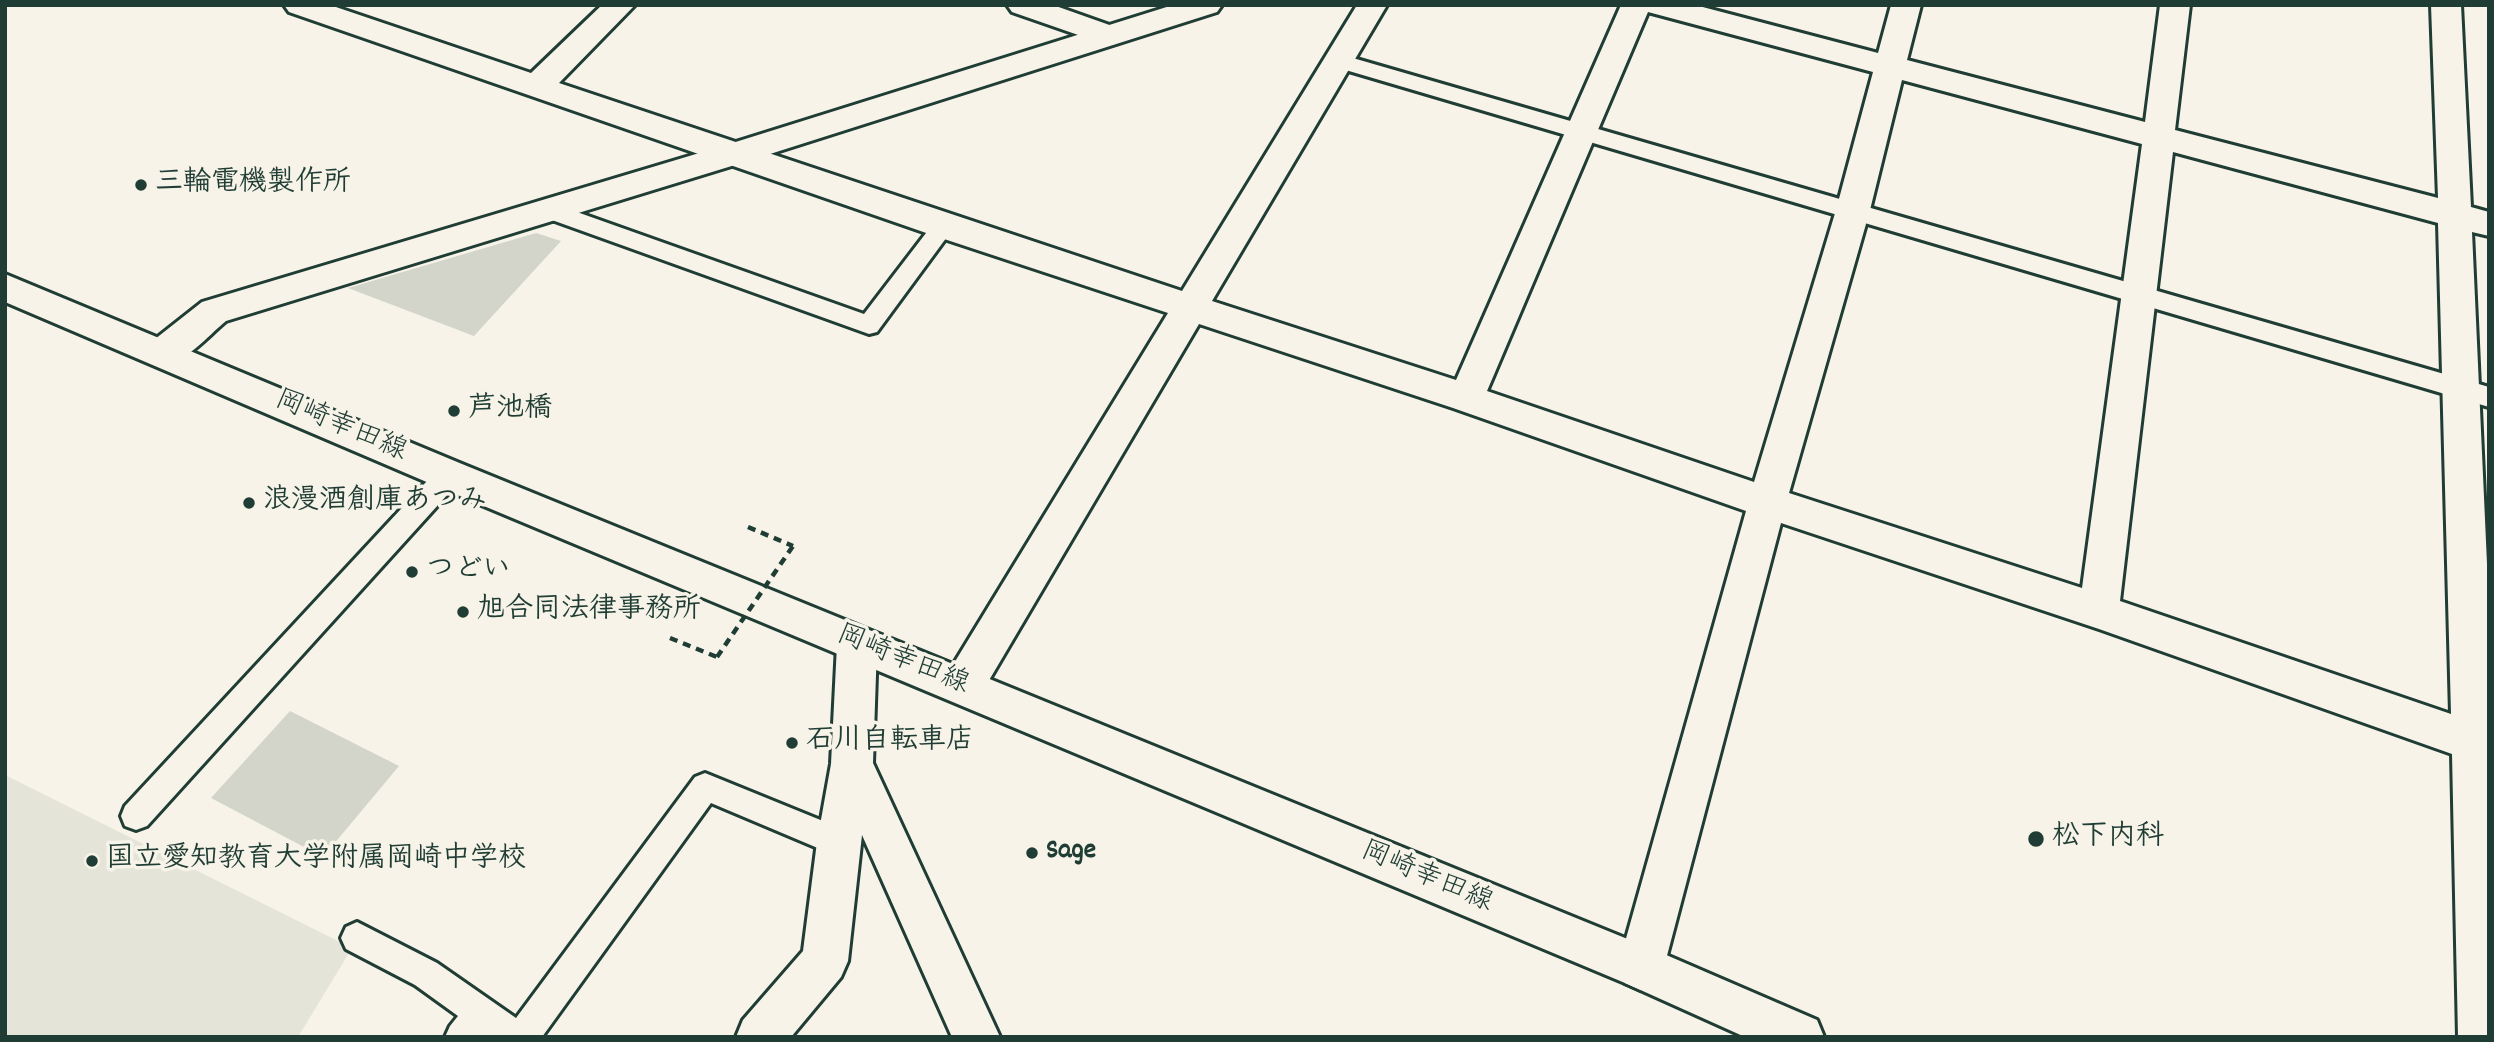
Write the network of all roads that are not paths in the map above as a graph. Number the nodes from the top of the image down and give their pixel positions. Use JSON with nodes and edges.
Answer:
{"nodes":[{"id":1,"x":299,"y":5,"type":"edge"},
{"id":2,"x":620,"y":5,"type":"edge"},
{"id":3,"x":1022,"y":5,"type":"edge"},
{"id":4,"x":1208,"y":5,"type":"edge"},
{"id":5,"x":1372,"y":5,"type":"edge"},
{"id":6,"x":1636,"y":5,"type":"edge"},
{"id":7,"x":1657,"y":5,"type":"edge"},
{"id":8,"x":1906,"y":5,"type":"edge"},
{"id":9,"x":2175,"y":5,"type":"edge"},
{"id":10,"x":2446,"y":5,"type":"edge"},
{"id":11,"x":1107,"y":35,"type":"junction"},
{"id":12,"x":1339,"y":61,"type":"junction"},
{"id":13,"x":1888,"y":68,"type":"junction"},
{"id":14,"x":538,"y":85,"type":"junction"},
{"id":15,"x":1582,"y":131,"type":"junction"},
{"id":16,"x":2159,"y":137,"type":"junction"},
{"id":17,"x":737,"y":153,"type":"junction"},
{"id":18,"x":546,"y":209,"type":"junction"},
{"id":19,"x":1853,"y":210,"type":"junction"},
{"id":20,"x":2472,"y":220,"type":"edge"},
{"id":21,"x":944,"y":226,"type":"junction"},
{"id":22,"x":5,"y":287,"type":"edge"},
{"id":23,"x":2137,"y":294,"type":"junction"},
{"id":24,"x":1190,"y":307,"type":"junction"},
{"id":25,"x":163,"y":353,"type":"junction"},
{"id":26,"x":2475,"y":393,"type":"edge"},
{"id":27,"x":1466,"y":398,"type":"junction"},
{"id":28,"x":449,"y":475,"type":"junction"},
{"id":29,"x":1767,"y":502,"type":"junction"},
{"id":30,"x":2099,"y":611,"type":"junction"},
{"id":31,"x":857,"y":645,"type":"junction"},
{"id":32,"x":963,"y":686,"type":"junction"},
{"id":33,"x":2481,"y":744,"type":"edge"},
{"id":34,"x":852,"y":764,"type":"junction"},
{"id":35,"x":136,"y":816,"type":"dead end"},
{"id":36,"x":839,"y":842,"type":"junction"},
{"id":37,"x":357,"y":938,"type":"dead end"},
{"id":38,"x":1641,"y":967,"type":"junction"},
{"id":39,"x":472,"y":1025,"type":"edge"},
{"id":40,"x":516,"y":1037,"type":"edge"},
{"id":41,"x":522,"y":1037,"type":"edge"},
{"id":42,"x":760,"y":1037,"type":"edge"},
{"id":43,"x":975,"y":1037,"type":"edge"},
{"id":44,"x":1800,"y":1037,"type":"edge"},
{"id":45,"x":2482,"y":1037,"type":"edge"}],
"edges":[{"from":1,"to":14,"type":"street"},
{"from":2,"to":14,"type":"street"},
{"from":3,"to":11,"type":"street"},
{"from":4,"to":11,"type":"street"},
{"from":5,"to":12,"type":"street"},
{"from":6,"to":15,"type":"street"},
{"from":7,"to":13,"type":"street"},
{"from":8,"to":13,"type":"street"},
{"from":9,"to":16,"type":"street"},
{"from":10,"to":20,"type":"street"},
{"from":11,"to":17,"type":"street"},
{"from":12,"to":15,"type":"lane"},
{"from":12,"to":24,"type":"street"},
{"from":13,"to":16,"type":"street"},
{"from":13,"to":19,"type":"street"},
{"from":14,"to":17,"type":"street"},
{"from":15,"to":19,"type":"lane"},
{"from":15,"to":27,"type":"street"},
{"from":16,"to":20,"type":"street"},
{"from":16,"to":23,"type":"street"},
{"from":17,"to":18,"type":"street"},
{"from":17,"to":21,"type":"street"},
{"from":18,"to":21,"type":"lane"},
{"from":18,"to":25,"type":"street"},
{"from":19,"to":23,"type":"lane"},
{"from":19,"to":29,"type":"street"},
{"from":20,"to":26,"type":"street"},
{"from":21,"to":24,"type":"street"},
{"from":22,"to":25,"type":"street","name":"岡崎幸田線"},
{"from":23,"to":26,"type":"lane"},
{"from":23,"to":30,"type":"street"},
{"from":24,"to":27,"type":"street"},
{"from":24,"to":32,"type":"street"},
{"from":25,"to":28,"type":"street","name":"岡崎幸田線"},
{"from":26,"to":33,"type":"street"},
{"from":27,"to":29,"type":"street"},
{"from":28,"to":31,"type":"street","name":"岡崎幸田線"},
{"from":28,"to":35,"type":"lane"},
{"from":29,"to":30,"type":"street"},
{"from":29,"to":38,"type":"street"},
{"from":30,"to":33,"type":"street"},
{"from":31,"to":32,"type":"street","name":"岡崎幸田線"},
{"from":31,"to":34,"type":"street"},
{"from":32,"to":38,"type":"street","name":"岡崎幸田線"},
{"from":33,"to":45,"type":"street"},
{"from":34,"to":36,"type":"street"},
{"from":34,"to":43,"type":"street"},
{"from":36,"to":41,"type":"lane"},
{"from":36,"to":42,"type":"street"},
{"from":37,"to":39,"type":"lane"},
{"from":38,"to":44,"type":"street","name":"岡崎幸田線"},
{"from":39,"to":40,"type":"lane"}]}
